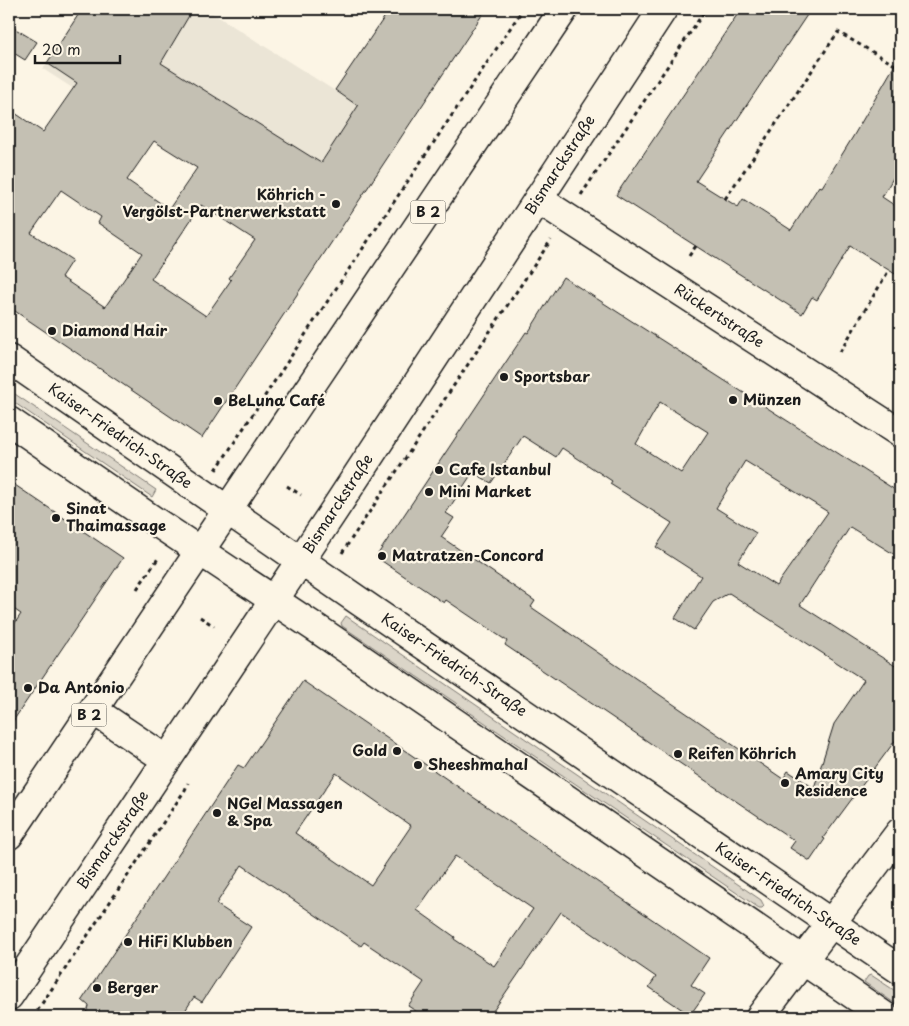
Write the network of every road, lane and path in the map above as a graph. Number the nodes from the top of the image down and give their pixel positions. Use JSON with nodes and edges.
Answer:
{"nodes":[{"id":1,"x":523,"y":9,"type":"edge"},
{"id":2,"x":564,"y":9,"type":"edge"},
{"id":3,"x":663,"y":9,"type":"edge"},
{"id":4,"x":706,"y":9,"type":"edge"},
{"id":5,"x":895,"y":65,"type":"dead end"},
{"id":6,"x":592,"y":180,"type":"dead end"},
{"id":7,"x":538,"y":199,"type":"junction"},
{"id":8,"x":725,"y":199,"type":"dead end"},
{"id":9,"x":696,"y":246,"type":"dead end"},
{"id":10,"x":541,"y":256,"type":"dead end"},
{"id":11,"x":689,"y":256,"type":"dead end"},
{"id":12,"x":890,"y":270,"type":"dead end"},
{"id":13,"x":840,"y":352,"type":"dead end"},
{"id":14,"x":9,"y":359,"type":"edge"},
{"id":15,"x":9,"y":421,"type":"edge"},
{"id":16,"x":900,"y":433,"type":"edge"},
{"id":17,"x":237,"y":439,"type":"dead end"},
{"id":18,"x":287,"y":486,"type":"dead end"},
{"id":19,"x":301,"y":495,"type":"dead end"},
{"id":20,"x":228,"y":510,"type":"junction"},
{"id":21,"x":364,"y":522,"type":"dead end"},
{"id":22,"x":200,"y":551,"type":"junction"},
{"id":23,"x":301,"y":560,"type":"junction"},
{"id":24,"x":274,"y":600,"type":"junction"},
{"id":25,"x":200,"y":617,"type":"dead end"},
{"id":26,"x":214,"y":626,"type":"dead end"},
{"id":27,"x":93,"y":710,"type":"junction"},
{"id":28,"x":167,"y":760,"type":"junction"},
{"id":29,"x":185,"y":790,"type":"dead end"},
{"id":30,"x":900,"y":832,"type":"edge"},
{"id":31,"x":9,"y":836,"type":"edge"},
{"id":32,"x":831,"y":924,"type":"junction"},
{"id":33,"x":803,"y":960,"type":"junction"},
{"id":34,"x":900,"y":970,"type":"edge"},
{"id":35,"x":9,"y":996,"type":"edge"},
{"id":36,"x":33,"y":1017,"type":"edge"},
{"id":37,"x":760,"y":1017,"type":"edge"},
{"id":38,"x":886,"y":1017,"type":"edge"}],
"edges":[{"from":1,"to":17,"type":"path"},
{"from":2,"to":20,"type":"main road","number":"B 2"},
{"from":3,"to":7,"type":"main road","name":"Bismarckstraße"},
{"from":4,"to":6,"type":"path"},
{"from":5,"to":8,"type":"path"},
{"from":7,"to":16,"type":"main road","name":"Rückertstraße"},
{"from":7,"to":23,"type":"main road","name":"Bismarckstraße"},
{"from":9,"to":11,"type":"path"},
{"from":10,"to":21,"type":"path"},
{"from":12,"to":13,"type":"path"},
{"from":14,"to":20,"type":"main road","name":"Kaiser-Friedrich-Straße"},
{"from":15,"to":22,"type":"main road"},
{"from":18,"to":19,"type":"path"},
{"from":20,"to":22,"type":"main road","number":"B 2"},
{"from":20,"to":23,"type":"main road","name":"Kaiser-Friedrich-Straße"},
{"from":22,"to":24,"type":"main road"},
{"from":22,"to":27,"type":"main road","number":"B 2"},
{"from":23,"to":24,"type":"main road","name":"Bismarckstraße"},
{"from":23,"to":32,"type":"main road","name":"Kaiser-Friedrich-Straße"},
{"from":24,"to":28,"type":"main road","name":"Bismarckstraße"},
{"from":24,"to":33,"type":"main road"},
{"from":25,"to":26,"type":"path"},
{"from":27,"to":28,"type":"main road"},
{"from":27,"to":31,"type":"main road","number":"B 2"},
{"from":28,"to":35,"type":"main road","name":"Bismarckstraße"},
{"from":29,"to":36,"type":"path"},
{"from":30,"to":32,"type":"main road"},
{"from":32,"to":33,"type":"main road"},
{"from":32,"to":34,"type":"main road","name":"Kaiser-Friedrich-Straße"},
{"from":33,"to":37,"type":"main road"},
{"from":33,"to":38,"type":"main road"}]}
